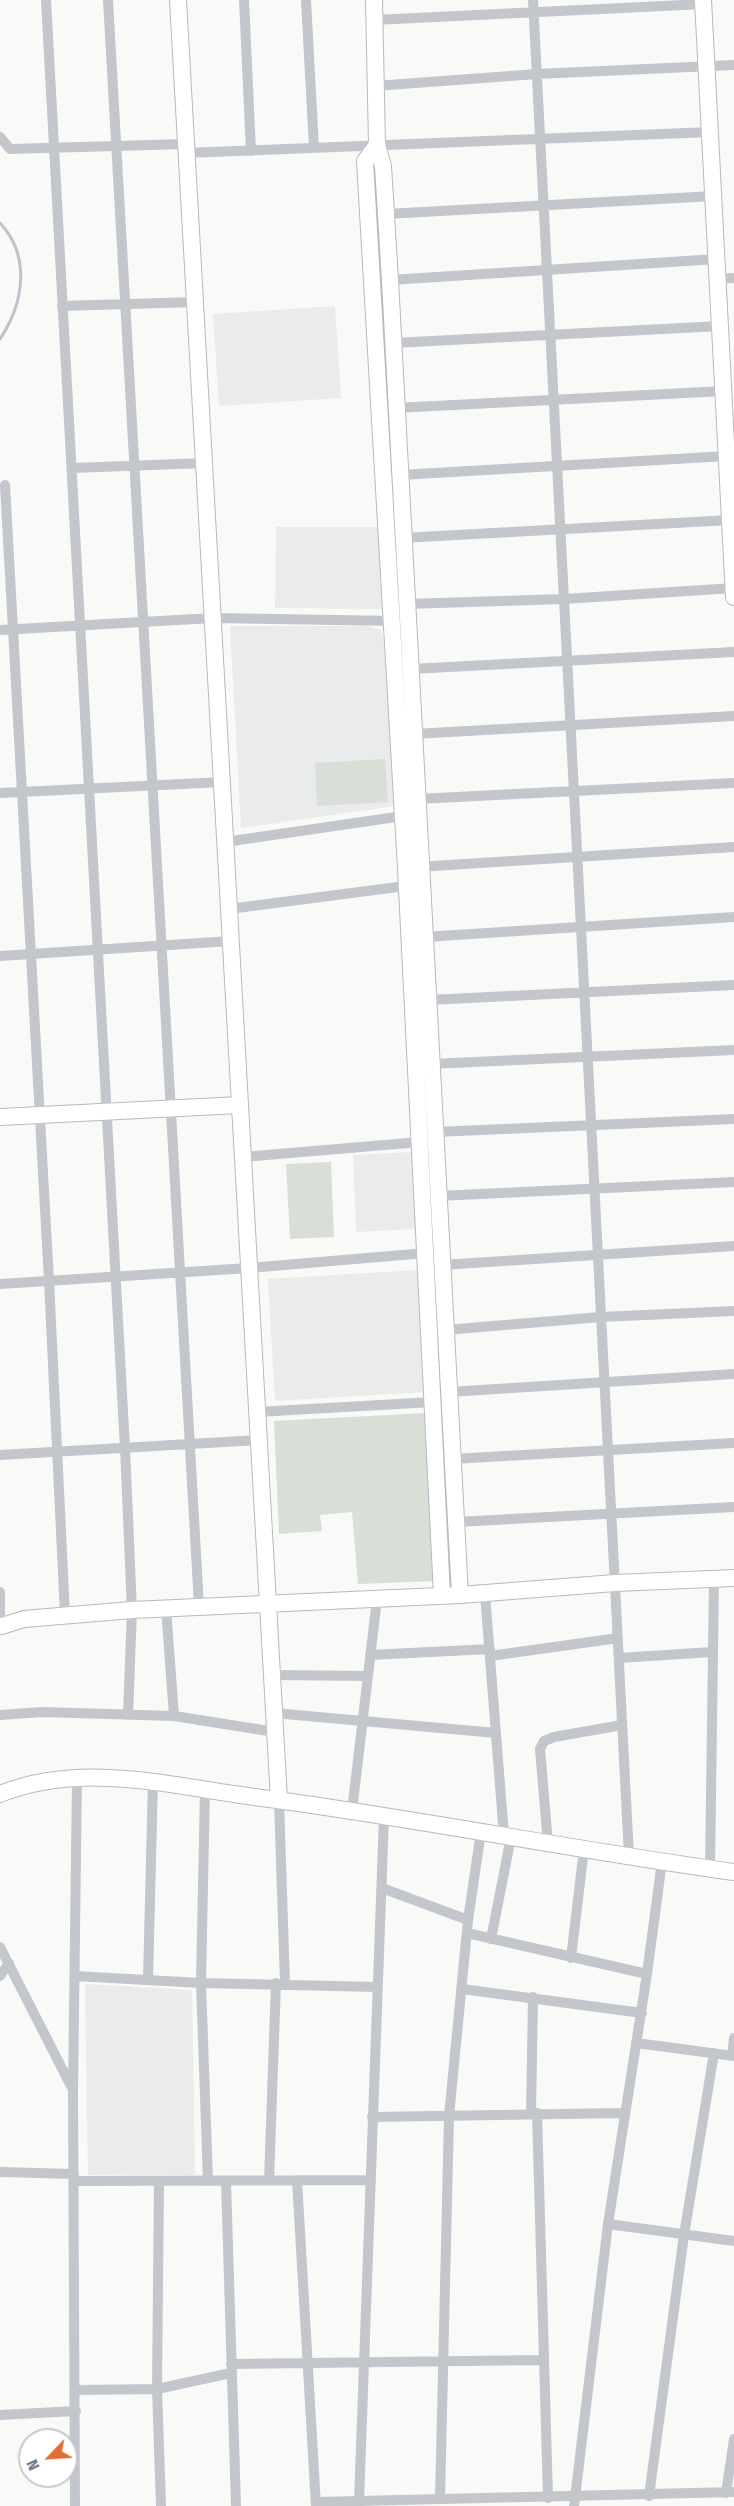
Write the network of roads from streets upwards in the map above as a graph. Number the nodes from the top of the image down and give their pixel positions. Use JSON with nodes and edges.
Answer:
{"nodes":[{"id":1,"x":46,"y":0,"type":"edge"},
{"id":2,"x":108,"y":0,"type":"edge"},
{"id":3,"x":178,"y":0,"type":"edge"},
{"id":4,"x":244,"y":0,"type":"edge"},
{"id":5,"x":306,"y":0,"type":"edge"},
{"id":6,"x":374,"y":0,"type":"edge"},
{"id":7,"x":533,"y":0,"type":"edge"},
{"id":8,"x":704,"y":2,"type":"edge"},
{"id":9,"x":534,"y":12,"type":"junction"},
{"id":10,"x":374,"y":20,"type":"junction"},
{"id":11,"x":734,"y":65,"type":"edge"},
{"id":12,"x":706,"y":66,"type":"junction"},
{"id":13,"x":537,"y":74,"type":"junction"},
{"id":14,"x":375,"y":86,"type":"junction"},
{"id":15,"x":711,"y":132,"type":"junction"},
{"id":16,"x":0,"y":137,"type":"edge"},
{"id":17,"x":540,"y":139,"type":"junction"},
{"id":18,"x":376,"y":146,"type":"junction"},
{"id":19,"x":116,"y":147,"type":"junction"},
{"id":20,"x":54,"y":148,"type":"junction"},
{"id":21,"x":314,"y":148,"type":"junction"},
{"id":22,"x":186,"y":149,"type":"junction"},
{"id":23,"x":251,"y":151,"type":"junction"},
{"id":24,"x":714,"y":196,"type":"junction"},
{"id":25,"x":544,"y":205,"type":"junction"},
{"id":26,"x":386,"y":214,"type":"junction"},
{"id":27,"x":717,"y":259,"type":"junction"},
{"id":28,"x":547,"y":270,"type":"junction"},
{"id":29,"x":726,"y":279,"type":"edge"},
{"id":30,"x":390,"y":280,"type":"junction"},
{"id":31,"x":195,"y":302,"type":"junction"},
{"id":32,"x":125,"y":304,"type":"junction"},
{"id":33,"x":62,"y":306,"type":"junction"},
{"id":34,"x":721,"y":326,"type":"junction"},
{"id":35,"x":550,"y":335,"type":"junction"},
{"id":36,"x":393,"y":342,"type":"junction"},
{"id":37,"x":724,"y":392,"type":"junction"},
{"id":38,"x":554,"y":400,"type":"junction"},
{"id":39,"x":396,"y":408,"type":"junction"},
{"id":40,"x":730,"y":435,"type":"edge"},
{"id":41,"x":728,"y":456,"type":"junction"},
{"id":42,"x":204,"y":463,"type":"junction"},
{"id":43,"x":134,"y":466,"type":"junction"},
{"id":44,"x":557,"y":466,"type":"junction"},
{"id":45,"x":73,"y":468,"type":"junction"},
{"id":46,"x":400,"y":475,"type":"junction"},
{"id":47,"x":5,"y":485,"type":"dead end"},
{"id":48,"x":730,"y":520,"type":"junction"},
{"id":49,"x":561,"y":530,"type":"junction"},
{"id":50,"x":402,"y":538,"type":"junction"},
{"id":51,"x":734,"y":588,"type":"edge"},
{"id":52,"x":734,"y":597,"type":"edge"},
{"id":53,"x":564,"y":599,"type":"junction"},
{"id":54,"x":402,"y":615,"type":"junction"},
{"id":55,"x":213,"y":618,"type":"junction"},
{"id":56,"x":143,"y":622,"type":"junction"},
{"id":57,"x":80,"y":624,"type":"junction"},
{"id":58,"x":14,"y":629,"type":"junction"},
{"id":59,"x":0,"y":630,"type":"edge"},
{"id":60,"x":734,"y":652,"type":"edge"},
{"id":61,"x":567,"y":661,"type":"junction"},
{"id":62,"x":411,"y":669,"type":"junction"},
{"id":63,"x":734,"y":716,"type":"edge"},
{"id":64,"x":571,"y":726,"type":"junction"},
{"id":65,"x":414,"y":734,"type":"junction"},
{"id":66,"x":222,"y":782,"type":"junction"},
{"id":67,"x":734,"y":783,"type":"edge"},
{"id":68,"x":152,"y":785,"type":"junction"},
{"id":69,"x":88,"y":788,"type":"junction"},
{"id":70,"x":22,"y":791,"type":"junction"},
{"id":71,"x":574,"y":791,"type":"junction"},
{"id":72,"x":0,"y":792,"type":"edge"},
{"id":73,"x":417,"y":800,"type":"junction"},
{"id":74,"x":403,"y":816,"type":"junction"},
{"id":75,"x":225,"y":842,"type":"junction"},
{"id":76,"x":734,"y":847,"type":"edge"},
{"id":77,"x":577,"y":857,"type":"junction"},
{"id":78,"x":413,"y":868,"type":"junction"},
{"id":79,"x":414,"y":885,"type":"junction"},
{"id":80,"x":229,"y":909,"type":"junction"},
{"id":81,"x":734,"y":917,"type":"edge"},
{"id":82,"x":581,"y":927,"type":"junction"},
{"id":83,"x":425,"y":938,"type":"junction"},
{"id":84,"x":231,"y":941,"type":"junction"},
{"id":85,"x":161,"y":945,"type":"junction"},
{"id":86,"x":98,"y":950,"type":"junction"},
{"id":87,"x":31,"y":954,"type":"junction"},
{"id":88,"x":0,"y":956,"type":"edge"},
{"id":89,"x":419,"y":969,"type":"junction"},
{"id":90,"x":734,"y":985,"type":"edge"},
{"id":91,"x":585,"y":994,"type":"junction"},
{"id":92,"x":428,"y":1000,"type":"junction"},
{"id":93,"x":734,"y":1050,"type":"edge"},
{"id":94,"x":588,"y":1057,"type":"junction"},
{"id":95,"x":431,"y":1064,"type":"junction"},
{"id":96,"x":240,"y":1105,"type":"junction"},
{"id":97,"x":170,"y":1109,"type":"junction"},
{"id":98,"x":105,"y":1112,"type":"junction"},
{"id":99,"x":39,"y":1115,"type":"junction"},
{"id":100,"x":0,"y":1117,"type":"edge"},
{"id":101,"x":734,"y":1119,"type":"edge"},
{"id":102,"x":591,"y":1126,"type":"junction"},
{"id":103,"x":435,"y":1132,"type":"junction"},
{"id":104,"x":420,"y":1142,"type":"junction"},
{"id":105,"x":243,"y":1157,"type":"junction"},
{"id":106,"x":734,"y":1182,"type":"edge"},
{"id":107,"x":594,"y":1189,"type":"junction"},
{"id":108,"x":438,"y":1196,"type":"junction"},
{"id":109,"x":734,"y":1246,"type":"edge"},
{"id":110,"x":426,"y":1253,"type":"junction"},
{"id":111,"x":598,"y":1255,"type":"junction"},
{"id":112,"x":442,"y":1264,"type":"junction"},
{"id":113,"x":249,"y":1268,"type":"junction"},
{"id":114,"x":180,"y":1271,"type":"junction"},
{"id":115,"x":116,"y":1275,"type":"junction"},
{"id":116,"x":49,"y":1281,"type":"junction"},
{"id":117,"x":0,"y":1284,"type":"edge"},
{"id":118,"x":734,"y":1311,"type":"edge"},
{"id":119,"x":601,"y":1317,"type":"junction"},
{"id":120,"x":446,"y":1330,"type":"junction"},
{"id":121,"x":734,"y":1374,"type":"edge"},
{"id":122,"x":604,"y":1383,"type":"junction"},
{"id":123,"x":449,"y":1392,"type":"junction"},
{"id":124,"x":434,"y":1402,"type":"junction"},
{"id":125,"x":257,"y":1412,"type":"junction"},
{"id":126,"x":259,"y":1440,"type":"junction"},
{"id":127,"x":734,"y":1443,"type":"edge"},
{"id":128,"x":189,"y":1444,"type":"junction"},
{"id":129,"x":125,"y":1448,"type":"junction"},
{"id":130,"x":608,"y":1450,"type":"junction"},
{"id":131,"x":58,"y":1451,"type":"junction"},
{"id":132,"x":0,"y":1455,"type":"edge"},
{"id":133,"x":452,"y":1459,"type":"junction"},
{"id":134,"x":734,"y":1507,"type":"edge"},
{"id":135,"x":611,"y":1514,"type":"junction"},
{"id":136,"x":456,"y":1522,"type":"junction"},
{"id":137,"x":734,"y":1578,"type":"edge"},
{"id":138,"x":714,"y":1579,"type":"junction"},
{"id":139,"x":615,"y":1583,"type":"junction"},
{"id":140,"x":0,"y":1592,"type":"edge"},
{"id":141,"x":485,"y":1594,"type":"junction"},
{"id":142,"x":442,"y":1595,"type":"junction"},
{"id":143,"x":460,"y":1595,"type":"junction"},
{"id":144,"x":377,"y":1599,"type":"junction"},
{"id":145,"x":268,"y":1604,"type":"junction"},
{"id":146,"x":199,"y":1606,"type":"junction"},
{"id":147,"x":166,"y":1608,"type":"junction"},
{"id":148,"x":132,"y":1610,"type":"junction"},
{"id":149,"x":65,"y":1615,"type":"junction"},
{"id":150,"x":1,"y":1627,"type":"edge"},
{"id":151,"x":618,"y":1638,"type":"junction"},
{"id":152,"x":490,"y":1652,"type":"junction"},
{"id":153,"x":712,"y":1652,"type":"junction"},
{"id":154,"x":370,"y":1655,"type":"junction"},
{"id":155,"x":619,"y":1658,"type":"junction"},
{"id":156,"x":272,"y":1675,"type":"junction"},
{"id":157,"x":368,"y":1676,"type":"junction"},
{"id":158,"x":274,"y":1713,"type":"junction"},
{"id":159,"x":0,"y":1715,"type":"edge"},
{"id":160,"x":128,"y":1715,"type":"junction"},
{"id":161,"x":174,"y":1716,"type":"junction"},
{"id":162,"x":362,"y":1721,"type":"junction"},
{"id":163,"x":622,"y":1725,"type":"junction"},
{"id":164,"x":275,"y":1732,"type":"junction"},
{"id":165,"x":496,"y":1733,"type":"junction"},
{"id":166,"x":77,"y":1777,"type":"junction"},
{"id":167,"x":153,"y":1780,"type":"junction"},
{"id":168,"x":205,"y":1790,"type":"junction"},
{"id":169,"x":0,"y":1794,"type":"edge"},
{"id":170,"x":279,"y":1800,"type":"junction"},
{"id":171,"x":352,"y":1811,"type":"junction"},
{"id":172,"x":384,"y":1816,"type":"junction"},
{"id":173,"x":481,"y":1832,"type":"junction"},
{"id":174,"x":507,"y":1837,"type":"junction"},
{"id":175,"x":548,"y":1844,"type":"junction"},
{"id":176,"x":584,"y":1849,"type":"junction"},
{"id":177,"x":629,"y":1856,"type":"junction"},
{"id":178,"x":662,"y":1861,"type":"junction"},
{"id":179,"x":710,"y":1869,"type":"junction"},
{"id":180,"x":734,"y":1872,"type":"edge"},
{"id":181,"x":382,"y":1888,"type":"junction"},
{"id":182,"x":468,"y":1920,"type":"junction"},
{"id":183,"x":467,"y":1934,"type":"junction"},
{"id":184,"x":491,"y":1939,"type":"junction"},
{"id":185,"x":0,"y":1947,"type":"edge"},
{"id":186,"x":571,"y":1958,"type":"junction"},
{"id":187,"x":9,"y":1964,"type":"junction"},
{"id":188,"x":647,"y":1974,"type":"junction"},
{"id":189,"x":0,"y":1976,"type":"edge"},
{"id":190,"x":75,"y":1976,"type":"junction"},
{"id":191,"x":148,"y":1979,"type":"junction"},
{"id":192,"x":201,"y":1983,"type":"junction"},
{"id":193,"x":280,"y":1984,"type":"junction"},
{"id":194,"x":378,"y":1987,"type":"junction"},
{"id":195,"x":462,"y":1989,"type":"junction"},
{"id":196,"x":533,"y":1997,"type":"junction"},
{"id":197,"x":642,"y":2013,"type":"junction"},
{"id":198,"x":734,"y":2038,"type":"edge"},
{"id":199,"x":636,"y":2043,"type":"junction"},
{"id":200,"x":714,"y":2053,"type":"junction"},
{"id":201,"x":733,"y":2056,"type":"edge"},
{"id":202,"x":73,"y":2091,"type":"junction"},
{"id":203,"x":624,"y":2113,"type":"junction"},
{"id":204,"x":534,"y":2114,"type":"junction"},
{"id":205,"x":449,"y":2116,"type":"junction"},
{"id":206,"x":372,"y":2117,"type":"junction"},
{"id":207,"x":0,"y":2172,"type":"edge"},
{"id":208,"x":74,"y":2177,"type":"junction"},
{"id":209,"x":269,"y":2180,"type":"junction"},
{"id":210,"x":297,"y":2180,"type":"junction"},
{"id":211,"x":371,"y":2180,"type":"junction"},
{"id":212,"x":159,"y":2181,"type":"junction"},
{"id":213,"x":208,"y":2181,"type":"junction"},
{"id":214,"x":226,"y":2181,"type":"junction"},
{"id":215,"x":608,"y":2224,"type":"junction"},
{"id":216,"x":684,"y":2235,"type":"junction"},
{"id":217,"x":734,"y":2241,"type":"edge"},
{"id":218,"x":542,"y":2360,"type":"junction"},
{"id":219,"x":308,"y":2362,"type":"junction"},
{"id":220,"x":364,"y":2362,"type":"junction"},
{"id":221,"x":443,"y":2362,"type":"junction"},
{"id":222,"x":231,"y":2368,"type":"junction"},
{"id":223,"x":157,"y":2389,"type":"junction"},
{"id":224,"x":76,"y":2390,"type":"junction"},
{"id":225,"x":76,"y":2411,"type":"junction"},
{"id":226,"x":0,"y":2415,"type":"edge"},
{"id":227,"x":734,"y":2439,"type":"edge"},
{"id":228,"x":730,"y":2492,"type":"edge"},
{"id":229,"x":649,"y":2496,"type":"junction"},
{"id":230,"x":548,"y":2498,"type":"junction"},
{"id":231,"x":440,"y":2499,"type":"junction"},
{"id":232,"x":359,"y":2501,"type":"junction"},
{"id":233,"x":502,"y":2502,"type":"edge"},
{"id":234,"x":574,"y":2502,"type":"edge"},
{"id":235,"x":316,"y":2504,"type":"edge"},
{"id":236,"x":75,"y":2506,"type":"edge"},
{"id":237,"x":161,"y":2506,"type":"edge"},
{"id":238,"x":236,"y":2506,"type":"edge"}],
"edges":[{"from":1,"to":20,"type":"street"},
{"from":2,"to":19,"type":"street"},
{"from":3,"to":22,"type":"street"},
{"from":4,"to":23,"type":"street"},
{"from":5,"to":21,"type":"street"},
{"from":6,"to":10,"type":"street"},
{"from":7,"to":9,"type":"street"},
{"from":8,"to":9,"type":"street"},
{"from":8,"to":12,"type":"street"},
{"from":9,"to":10,"type":"street"},
{"from":9,"to":13,"type":"street"},
{"from":10,"to":14,"type":"street"},
{"from":11,"to":12,"type":"street"},
{"from":12,"to":13,"type":"street"},
{"from":12,"to":15,"type":"street"},
{"from":13,"to":14,"type":"street"},
{"from":13,"to":17,"type":"street"},
{"from":14,"to":18,"type":"street"},
{"from":15,"to":17,"type":"street"},
{"from":15,"to":24,"type":"street"},
{"from":16,"to":20,"type":"street"},
{"from":17,"to":18,"type":"street"},
{"from":17,"to":25,"type":"street"},
{"from":18,"to":21,"type":"street"},
{"from":18,"to":26,"type":"street"},
{"from":18,"to":54,"type":"street"},
{"from":19,"to":20,"type":"street"},
{"from":19,"to":22,"type":"street"},
{"from":19,"to":32,"type":"street"},
{"from":20,"to":33,"type":"street"},
{"from":21,"to":23,"type":"street"},
{"from":22,"to":23,"type":"street"},
{"from":22,"to":31,"type":"street"},
{"from":24,"to":25,"type":"street"},
{"from":24,"to":27,"type":"street"},
{"from":25,"to":26,"type":"street"},
{"from":25,"to":28,"type":"street"},
{"from":26,"to":30,"type":"street"},
{"from":27,"to":28,"type":"street"},
{"from":27,"to":29,"type":"street"},
{"from":28,"to":30,"type":"street"},
{"from":28,"to":35,"type":"street"},
{"from":29,"to":34,"type":"street"},
{"from":30,"to":36,"type":"street"},
{"from":31,"to":32,"type":"street"},
{"from":31,"to":42,"type":"street"},
{"from":32,"to":33,"type":"street"},
{"from":32,"to":43,"type":"street"},
{"from":33,"to":45,"type":"street"},
{"from":34,"to":35,"type":"street"},
{"from":34,"to":37,"type":"street"},
{"from":35,"to":36,"type":"street"},
{"from":35,"to":38,"type":"street"},
{"from":36,"to":39,"type":"street"},
{"from":37,"to":38,"type":"street"},
{"from":37,"to":40,"type":"street"},
{"from":38,"to":39,"type":"street"},
{"from":38,"to":44,"type":"street"},
{"from":39,"to":46,"type":"street"},
{"from":40,"to":41,"type":"street"},
{"from":41,"to":44,"type":"street"},
{"from":41,"to":48,"type":"street"},
{"from":42,"to":43,"type":"street"},
{"from":42,"to":55,"type":"street"},
{"from":43,"to":45,"type":"street"},
{"from":43,"to":56,"type":"street"},
{"from":44,"to":46,"type":"street"},
{"from":44,"to":49,"type":"street"},
{"from":45,"to":57,"type":"street"},
{"from":46,"to":50,"type":"street"},
{"from":47,"to":58,"type":"street"},
{"from":48,"to":49,"type":"street"},
{"from":48,"to":51,"type":"street"},
{"from":49,"to":50,"type":"street"},
{"from":49,"to":53,"type":"street"},
{"from":50,"to":54,"type":"street"},
{"from":51,"to":52,"type":"street"},
{"from":51,"to":53,"type":"street"},
{"from":53,"to":54,"type":"street"},
{"from":53,"to":61,"type":"street"},
{"from":54,"to":55,"type":"street"},
{"from":54,"to":62,"type":"street"},
{"from":54,"to":74,"type":"street"},
{"from":55,"to":56,"type":"street"},
{"from":55,"to":66,"type":"street"},
{"from":56,"to":57,"type":"street"},
{"from":56,"to":68,"type":"street"},
{"from":57,"to":58,"type":"street"},
{"from":57,"to":69,"type":"street"},
{"from":58,"to":59,"type":"street"},
{"from":58,"to":70,"type":"street"},
{"from":60,"to":61,"type":"street"},
{"from":61,"to":62,"type":"street"},
{"from":61,"to":64,"type":"street"},
{"from":62,"to":65,"type":"street"},
{"from":63,"to":64,"type":"street"},
{"from":64,"to":65,"type":"street"},
{"from":64,"to":71,"type":"street"},
{"from":65,"to":73,"type":"street"},
{"from":66,"to":68,"type":"street"},
{"from":66,"to":75,"type":"street"},
{"from":67,"to":71,"type":"street"},
{"from":68,"to":69,"type":"street"},
{"from":68,"to":85,"type":"street"},
{"from":69,"to":70,"type":"street"},
{"from":69,"to":86,"type":"street"},
{"from":70,"to":72,"type":"street"},
{"from":70,"to":87,"type":"street"},
{"from":71,"to":73,"type":"street"},
{"from":71,"to":77,"type":"street"},
{"from":73,"to":78,"type":"street"},
{"from":74,"to":75,"type":"street"},
{"from":74,"to":78,"type":"street"},
{"from":75,"to":80,"type":"street"},
{"from":76,"to":77,"type":"street"},
{"from":77,"to":78,"type":"street"},
{"from":77,"to":82,"type":"street"},
{"from":78,"to":79,"type":"street"},
{"from":79,"to":80,"type":"street"},
{"from":79,"to":83,"type":"street"},
{"from":79,"to":89,"type":"street"},
{"from":80,"to":84,"type":"street"},
{"from":81,"to":82,"type":"street"},
{"from":82,"to":83,"type":"street"},
{"from":82,"to":91,"type":"street"},
{"from":83,"to":89,"type":"street"},
{"from":84,"to":85,"type":"street"},
{"from":84,"to":96,"type":"street"},
{"from":85,"to":86,"type":"street"},
{"from":85,"to":97,"type":"street"},
{"from":86,"to":87,"type":"street"},
{"from":86,"to":98,"type":"street"},
{"from":87,"to":88,"type":"street"},
{"from":87,"to":99,"type":"street"},
{"from":89,"to":92,"type":"street"},
{"from":89,"to":104,"type":"street"},
{"from":90,"to":91,"type":"street"},
{"from":91,"to":92,"type":"street"},
{"from":91,"to":94,"type":"street"},
{"from":92,"to":95,"type":"street"},
{"from":93,"to":94,"type":"street"},
{"from":94,"to":95,"type":"street"},
{"from":94,"to":102,"type":"street"},
{"from":95,"to":103,"type":"street"},
{"from":96,"to":97,"type":"street"},
{"from":96,"to":105,"type":"street"},
{"from":97,"to":98,"type":"street"},
{"from":97,"to":114,"type":"street"},
{"from":98,"to":99,"type":"street"},
{"from":98,"to":115,"type":"street"},
{"from":99,"to":100,"type":"street"},
{"from":99,"to":116,"type":"street"},
{"from":101,"to":102,"type":"street"},
{"from":102,"to":103,"type":"street"},
{"from":102,"to":107,"type":"street"},
{"from":103,"to":108,"type":"street"},
{"from":104,"to":105,"type":"street"},
{"from":104,"to":110,"type":"street"},
{"from":105,"to":113,"type":"street"},
{"from":106,"to":107,"type":"street"},
{"from":107,"to":108,"type":"street"},
{"from":107,"to":111,"type":"street"},
{"from":108,"to":112,"type":"street"},
{"from":109,"to":111,"type":"street"},
{"from":110,"to":113,"type":"street"},
{"from":110,"to":124,"type":"street"},
{"from":111,"to":112,"type":"street"},
{"from":111,"to":119,"type":"street"},
{"from":112,"to":120,"type":"street"},
{"from":113,"to":114,"type":"street"},
{"from":113,"to":125,"type":"street"},
{"from":114,"to":115,"type":"street"},
{"from":114,"to":128,"type":"street"},
{"from":115,"to":116,"type":"street"},
{"from":115,"to":129,"type":"street"},
{"from":116,"to":117,"type":"street"},
{"from":116,"to":131,"type":"street"},
{"from":118,"to":119,"type":"street"},
{"from":119,"to":120,"type":"street"},
{"from":119,"to":122,"type":"street"},
{"from":120,"to":123,"type":"street"},
{"from":121,"to":122,"type":"street"},
{"from":122,"to":123,"type":"street"},
{"from":122,"to":130,"type":"street"},
{"from":123,"to":133,"type":"street"},
{"from":124,"to":125,"type":"street"},
{"from":124,"to":142,"type":"street"},
{"from":125,"to":126,"type":"street"},
{"from":126,"to":128,"type":"street"},
{"from":126,"to":145,"type":"street"},
{"from":127,"to":130,"type":"street"},
{"from":128,"to":129,"type":"street"},
{"from":128,"to":146,"type":"street"},
{"from":129,"to":131,"type":"street"},
{"from":129,"to":148,"type":"street"},
{"from":130,"to":133,"type":"street"},
{"from":130,"to":135,"type":"street"},
{"from":131,"to":132,"type":"street"},
{"from":131,"to":149,"type":"street"},
{"from":133,"to":136,"type":"street"},
{"from":134,"to":135,"type":"street"},
{"from":135,"to":136,"type":"street"},
{"from":135,"to":139,"type":"street"},
{"from":136,"to":143,"type":"street"},
{"from":137,"to":138,"type":"street"},
{"from":138,"to":139,"type":"street"},
{"from":138,"to":153,"type":"street"},
{"from":139,"to":141,"type":"street"},
{"from":139,"to":151,"type":"street"},
{"from":140,"to":150,"type":"street"},
{"from":141,"to":143,"type":"street"},
{"from":141,"to":152,"type":"street"},
{"from":142,"to":143,"type":"street"},
{"from":142,"to":144,"type":"street"},
{"from":144,"to":145,"type":"street"},
{"from":144,"to":154,"type":"street"},
{"from":145,"to":146,"type":"street"},
{"from":145,"to":156,"type":"street"},
{"from":146,"to":147,"type":"street"},
{"from":147,"to":148,"type":"street"},
{"from":147,"to":161,"type":"street"},
{"from":148,"to":149,"type":"street"},
{"from":148,"to":160,"type":"street"},
{"from":149,"to":150,"type":"street"},
{"from":151,"to":152,"type":"street"},
{"from":151,"to":155,"type":"street"},
{"from":152,"to":154,"type":"street"},
{"from":152,"to":165,"type":"street"},
{"from":153,"to":155,"type":"street"},
{"from":153,"to":179,"type":"street"},
{"from":154,"to":157,"type":"street"},
{"from":155,"to":163,"type":"street"},
{"from":156,"to":157,"type":"street"},
{"from":156,"to":158,"type":"street"},
{"from":157,"to":162,"type":"street"},
{"from":158,"to":162,"type":"street"},
{"from":158,"to":164,"type":"street"},
{"from":159,"to":160,"type":"street"},
{"from":160,"to":161,"type":"street"},
{"from":161,"to":164,"type":"street"},
{"from":162,"to":165,"type":"street"},
{"from":162,"to":171,"type":"street"},
{"from":163,"to":175,"type":"street"},
{"from":163,"to":177,"type":"street"},
{"from":164,"to":170,"type":"street"},
{"from":165,"to":174,"type":"street"},
{"from":166,"to":167,"type":"street"},
{"from":166,"to":169,"type":"street"},
{"from":166,"to":190,"type":"street"},
{"from":167,"to":168,"type":"street"},
{"from":167,"to":191,"type":"street"},
{"from":168,"to":170,"type":"street"},
{"from":168,"to":192,"type":"street"},
{"from":170,"to":171,"type":"street"},
{"from":170,"to":193,"type":"street"},
{"from":171,"to":172,"type":"street"},
{"from":172,"to":173,"type":"street"},
{"from":172,"to":181,"type":"street"},
{"from":173,"to":174,"type":"street"},
{"from":173,"to":182,"type":"street"},
{"from":174,"to":175,"type":"street"},
{"from":174,"to":184,"type":"street"},
{"from":175,"to":176,"type":"street"},
{"from":176,"to":177,"type":"street"},
{"from":176,"to":186,"type":"street"},
{"from":177,"to":178,"type":"street"},
{"from":178,"to":179,"type":"street"},
{"from":178,"to":188,"type":"street"},
{"from":179,"to":180,"type":"street"},
{"from":181,"to":182,"type":"street"},
{"from":181,"to":194,"type":"street"},
{"from":182,"to":183,"type":"street"},
{"from":183,"to":184,"type":"street"},
{"from":183,"to":195,"type":"street"},
{"from":184,"to":186,"type":"street"},
{"from":185,"to":187,"type":"street"},
{"from":186,"to":188,"type":"street"},
{"from":187,"to":189,"type":"street"},
{"from":187,"to":202,"type":"street"},
{"from":188,"to":197,"type":"street"},
{"from":190,"to":191,"type":"street"},
{"from":190,"to":202,"type":"street"},
{"from":191,"to":192,"type":"street"},
{"from":192,"to":193,"type":"street"},
{"from":192,"to":213,"type":"street"},
{"from":193,"to":194,"type":"street"},
{"from":193,"to":209,"type":"street"},
{"from":194,"to":206,"type":"street"},
{"from":195,"to":196,"type":"street"},
{"from":195,"to":205,"type":"street"},
{"from":196,"to":197,"type":"street"},
{"from":196,"to":204,"type":"street"},
{"from":197,"to":199,"type":"street"},
{"from":198,"to":201,"type":"street"},
{"from":199,"to":200,"type":"street"},
{"from":199,"to":203,"type":"street"},
{"from":200,"to":201,"type":"street"},
{"from":200,"to":216,"type":"street"},
{"from":202,"to":208,"type":"street"},
{"from":203,"to":204,"type":"street"},
{"from":203,"to":215,"type":"street"},
{"from":204,"to":205,"type":"street"},
{"from":204,"to":218,"type":"street"},
{"from":205,"to":206,"type":"street"},
{"from":205,"to":221,"type":"street"},
{"from":206,"to":211,"type":"street"},
{"from":207,"to":208,"type":"street"},
{"from":208,"to":212,"type":"street"},
{"from":208,"to":224,"type":"street"},
{"from":209,"to":210,"type":"street"},
{"from":209,"to":214,"type":"street"},
{"from":210,"to":211,"type":"street"},
{"from":210,"to":219,"type":"street"},
{"from":211,"to":220,"type":"street"},
{"from":212,"to":213,"type":"street"},
{"from":212,"to":223,"type":"street"},
{"from":213,"to":214,"type":"street"},
{"from":214,"to":222,"type":"street"},
{"from":215,"to":216,"type":"street"},
{"from":215,"to":234,"type":"street"},
{"from":216,"to":217,"type":"street"},
{"from":216,"to":229,"type":"street"},
{"from":218,"to":221,"type":"street"},
{"from":218,"to":230,"type":"street"},
{"from":219,"to":220,"type":"street"},
{"from":219,"to":222,"type":"street"},
{"from":219,"to":235,"type":"street"},
{"from":220,"to":221,"type":"street"},
{"from":220,"to":232,"type":"street"},
{"from":221,"to":231,"type":"street"},
{"from":222,"to":223,"type":"street"},
{"from":222,"to":238,"type":"street"},
{"from":223,"to":224,"type":"street"},
{"from":223,"to":237,"type":"street"},
{"from":224,"to":225,"type":"street"},
{"from":225,"to":226,"type":"street"},
{"from":225,"to":236,"type":"street"},
{"from":227,"to":228,"type":"street"},
{"from":228,"to":229,"type":"street"},
{"from":229,"to":234,"type":"street"},
{"from":230,"to":233,"type":"street"},
{"from":230,"to":234,"type":"street"},
{"from":231,"to":232,"type":"street"},
{"from":231,"to":233,"type":"street"},
{"from":232,"to":235,"type":"street"}]}
